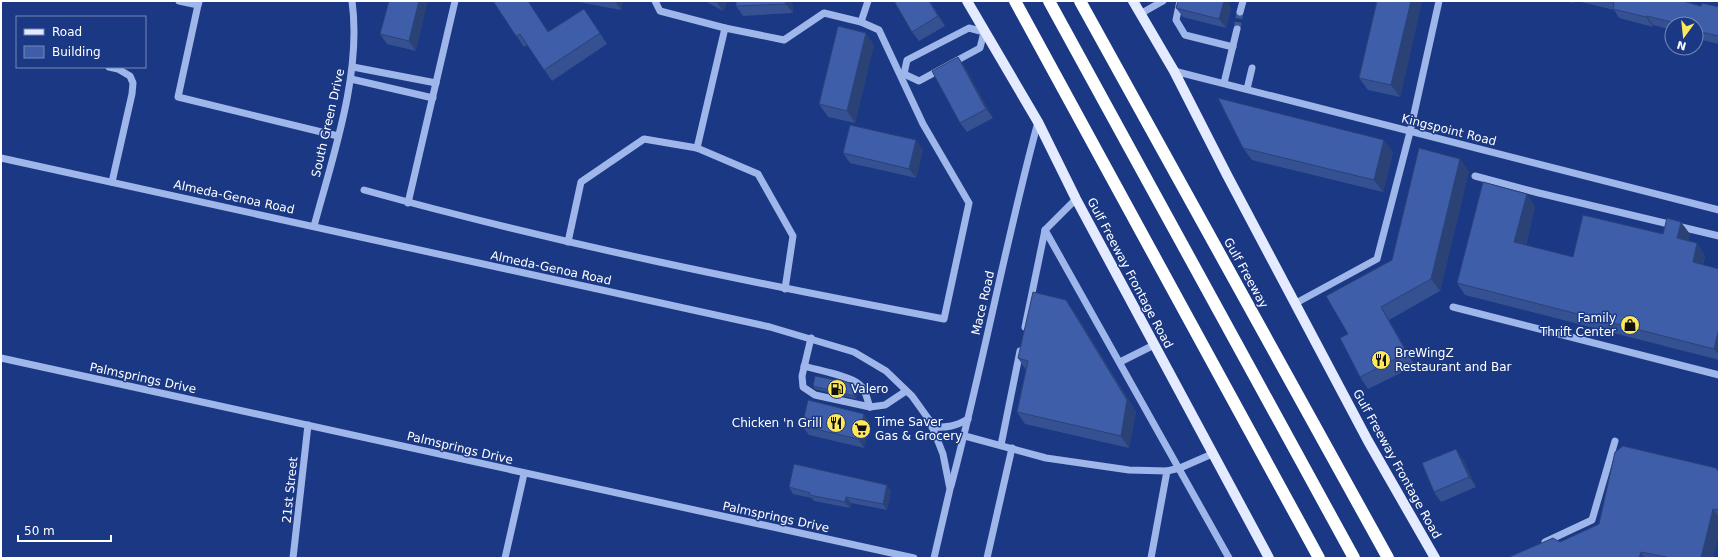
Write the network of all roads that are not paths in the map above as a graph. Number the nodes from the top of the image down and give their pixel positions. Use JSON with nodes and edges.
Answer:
{"nodes":[{"id":1,"x":179,"y":1,"type":"edge"},
{"id":2,"x":352,"y":1,"type":"edge"},
{"id":3,"x":455,"y":1,"type":"edge"},
{"id":4,"x":655,"y":1,"type":"edge"},
{"id":5,"x":868,"y":1,"type":"edge"},
{"id":6,"x":966,"y":1,"type":"edge"},
{"id":7,"x":1016,"y":1,"type":"edge"},
{"id":8,"x":1049,"y":1,"type":"edge"},
{"id":9,"x":1080,"y":1,"type":"edge"},
{"id":10,"x":1133,"y":1,"type":"edge"},
{"id":11,"x":1164,"y":1,"type":"edge"},
{"id":12,"x":1180,"y":1,"type":"edge"},
{"id":13,"x":1243,"y":1,"type":"edge"},
{"id":14,"x":1439,"y":1,"type":"edge"},
{"id":15,"x":198,"y":3,"type":"edge"},
{"id":16,"x":1240,"y":12,"type":"tunnel mouth"},
{"id":17,"x":1140,"y":14,"type":"junction"},
{"id":18,"x":861,"y":22,"type":"junction"},
{"id":19,"x":726,"y":28,"type":"junction"},
{"id":20,"x":1237,"y":29,"type":"tunnel mouth"},
{"id":21,"x":984,"y":32,"type":"junction"},
{"id":22,"x":1233,"y":47,"type":"junction"},
{"id":23,"x":353,"y":67,"type":"junction"},
{"id":24,"x":114,"y":68,"type":"edge"},
{"id":25,"x":1252,"y":68,"type":"dead end"},
{"id":26,"x":1174,"y":71,"type":"junction"},
{"id":27,"x":902,"y":75,"type":"junction"},
{"id":28,"x":351,"y":79,"type":"junction"},
{"id":29,"x":436,"y":83,"type":"junction"},
{"id":30,"x":1224,"y":83,"type":"junction"},
{"id":31,"x":1247,"y":89,"type":"junction"},
{"id":32,"x":433,"y":98,"type":"junction"},
{"id":33,"x":1038,"y":122,"type":"junction"},
{"id":34,"x":1410,"y":132,"type":"junction"},
{"id":35,"x":338,"y":136,"type":"junction"},
{"id":36,"x":697,"y":148,"type":"junction"},
{"id":37,"x":1,"y":158,"type":"edge"},
{"id":38,"x":1475,"y":176,"type":"dead end"},
{"id":39,"x":112,"y":182,"type":"junction"},
{"id":40,"x":364,"y":190,"type":"dead end"},
{"id":41,"x":1076,"y":199,"type":"junction"},
{"id":42,"x":408,"y":203,"type":"junction"},
{"id":43,"x":1719,"y":210,"type":"edge"},
{"id":44,"x":314,"y":226,"type":"junction"},
{"id":45,"x":1045,"y":230,"type":"junction"},
{"id":46,"x":1719,"y":236,"type":"edge"},
{"id":47,"x":568,"y":242,"type":"junction"},
{"id":48,"x":785,"y":288,"type":"junction"},
{"id":49,"x":1296,"y":303,"type":"junction"},
{"id":50,"x":1453,"y":306,"type":"dead end"},
{"id":51,"x":811,"y":338,"type":"junction"},
{"id":52,"x":1023,"y":338,"type":"edge"},
{"id":53,"x":1022,"y":345,"type":"edge"},
{"id":54,"x":1154,"y":345,"type":"junction"},
{"id":55,"x":1,"y":358,"type":"edge"},
{"id":56,"x":1120,"y":362,"type":"junction"},
{"id":57,"x":804,"y":366,"type":"junction"},
{"id":58,"x":1719,"y":375,"type":"edge"},
{"id":59,"x":906,"y":391,"type":"junction"},
{"id":60,"x":870,"y":407,"type":"junction"},
{"id":61,"x":968,"y":419,"type":"junction"},
{"id":62,"x":308,"y":425,"type":"junction"},
{"id":63,"x":932,"y":427,"type":"junction"},
{"id":64,"x":965,"y":436,"type":"junction"},
{"id":65,"x":1615,"y":441,"type":"dead end"},
{"id":66,"x":1002,"y":445,"type":"junction"},
{"id":67,"x":1012,"y":448,"type":"junction"},
{"id":68,"x":1212,"y":454,"type":"junction"},
{"id":69,"x":1180,"y":468,"type":"junction"},
{"id":70,"x":1168,"y":472,"type":"junction"},
{"id":71,"x":524,"y":474,"type":"junction"},
{"id":72,"x":950,"y":489,"type":"junction"},
{"id":73,"x":1537,"y":546,"type":"edge"},
{"id":74,"x":293,"y":558,"type":"edge"},
{"id":75,"x":506,"y":558,"type":"edge"},
{"id":76,"x":914,"y":558,"type":"edge"},
{"id":77,"x":934,"y":558,"type":"edge"},
{"id":78,"x":987,"y":558,"type":"edge"},
{"id":79,"x":1151,"y":558,"type":"edge"},
{"id":80,"x":1229,"y":558,"type":"edge"},
{"id":81,"x":1269,"y":558,"type":"edge"},
{"id":82,"x":1319,"y":558,"type":"edge"},
{"id":83,"x":1354,"y":558,"type":"edge"},
{"id":84,"x":1388,"y":558,"type":"edge"},
{"id":85,"x":1435,"y":558,"type":"edge"}],
"edges":[{"from":1,"to":15,"type":"street"},
{"from":2,"to":23,"type":"street","name":"South Green Drive"},
{"from":3,"to":29,"type":"street"},
{"from":4,"to":19,"type":"street"},
{"from":5,"to":18,"type":"street"},
{"from":6,"to":21,"type":"main road","name":"Gulf Freeway Frontage Road"},
{"from":7,"to":82,"type":"highway"},
{"from":8,"to":83,"type":"highway"},
{"from":9,"to":84,"type":"highway","name":"Gulf Freeway"},
{"from":10,"to":17,"type":"main road","name":"Gulf Freeway Frontage Road"},
{"from":11,"to":17,"type":"street"},
{"from":12,"to":22,"type":"street"},
{"from":13,"to":16,"type":"street"},
{"from":14,"to":34,"type":"street"},
{"from":15,"to":35,"type":"street"},
{"from":17,"to":26,"type":"main road","name":"Gulf Freeway Frontage Road"},
{"from":18,"to":19,"type":"street"},
{"from":18,"to":27,"type":"street"},
{"from":19,"to":36,"type":"street"},
{"from":20,"to":22,"type":"street"},
{"from":21,"to":27,"type":"street"},
{"from":21,"to":27,"type":"street"},
{"from":21,"to":33,"type":"main road","name":"Gulf Freeway Frontage Road"},
{"from":22,"to":30,"type":"street"},
{"from":23,"to":28,"type":"street","name":"South Green Drive"},
{"from":23,"to":29,"type":"street"},
{"from":24,"to":39,"type":"street"},
{"from":25,"to":31,"type":"street"},
{"from":26,"to":30,"type":"street","name":"Kingspoint Road"},
{"from":26,"to":49,"type":"main road","name":"Gulf Freeway Frontage Road"},
{"from":27,"to":48,"type":"street"},
{"from":28,"to":32,"type":"street"},
{"from":28,"to":35,"type":"street","name":"South Green Drive"},
{"from":29,"to":32,"type":"street"},
{"from":30,"to":31,"type":"street","name":"Kingspoint Road"},
{"from":31,"to":34,"type":"street","name":"Kingspoint Road"},
{"from":32,"to":42,"type":"street"},
{"from":33,"to":41,"type":"main road","name":"Gulf Freeway Frontage Road"},
{"from":33,"to":61,"type":"street","name":"Mace Road"},
{"from":34,"to":43,"type":"street","name":"Kingspoint Road"},
{"from":34,"to":49,"type":"street"},
{"from":35,"to":44,"type":"street","name":"South Green Drive"},
{"from":36,"to":47,"type":"street"},
{"from":36,"to":48,"type":"street"},
{"from":37,"to":39,"type":"street","name":"Almeda-Genoa Road"},
{"from":38,"to":46,"type":"street"},
{"from":39,"to":44,"type":"street","name":"Almeda-Genoa Road"},
{"from":40,"to":42,"type":"street"},
{"from":41,"to":45,"type":"street"},
{"from":41,"to":54,"type":"main road","name":"Gulf Freeway Frontage Road"},
{"from":42,"to":47,"type":"street"},
{"from":44,"to":51,"type":"street","name":"Almeda-Genoa Road"},
{"from":45,"to":52,"type":"street"},
{"from":45,"to":56,"type":"street"},
{"from":47,"to":48,"type":"street"},
{"from":49,"to":85,"type":"main road","name":"Gulf Freeway Frontage Road"},
{"from":50,"to":58,"type":"street"},
{"from":51,"to":57,"type":"street"},
{"from":51,"to":59,"type":"street","name":"Almeda-Genoa Road"},
{"from":53,"to":66,"type":"street"},
{"from":54,"to":56,"type":"street"},
{"from":54,"to":68,"type":"main road","name":"Gulf Freeway Frontage Road"},
{"from":55,"to":62,"type":"street","name":"Palmsprings Drive"},
{"from":56,"to":69,"type":"street"},
{"from":57,"to":60,"type":"street"},
{"from":57,"to":60,"type":"street"},
{"from":59,"to":60,"type":"street"},
{"from":59,"to":63,"type":"street","name":"Almeda-Genoa Road"},
{"from":61,"to":63,"type":"street"},
{"from":61,"to":64,"type":"street","name":"Mace Road"},
{"from":62,"to":71,"type":"street","name":"Palmsprings Drive"},
{"from":62,"to":74,"type":"street","name":"21st Street"},
{"from":63,"to":72,"type":"street","name":"Almeda-Genoa Road"},
{"from":64,"to":66,"type":"street"},
{"from":64,"to":72,"type":"street","name":"Mace Road"},
{"from":65,"to":73,"type":"street"},
{"from":66,"to":67,"type":"street"},
{"from":67,"to":70,"type":"street"},
{"from":67,"to":78,"type":"street"},
{"from":68,"to":69,"type":"street"},
{"from":68,"to":81,"type":"main road","name":"Gulf Freeway Frontage Road"},
{"from":69,"to":70,"type":"street"},
{"from":69,"to":80,"type":"street"},
{"from":70,"to":79,"type":"street"},
{"from":71,"to":75,"type":"street"},
{"from":71,"to":76,"type":"street","name":"Palmsprings Drive"},
{"from":72,"to":77,"type":"street","name":"Almeda-Genoa Road"}]}
